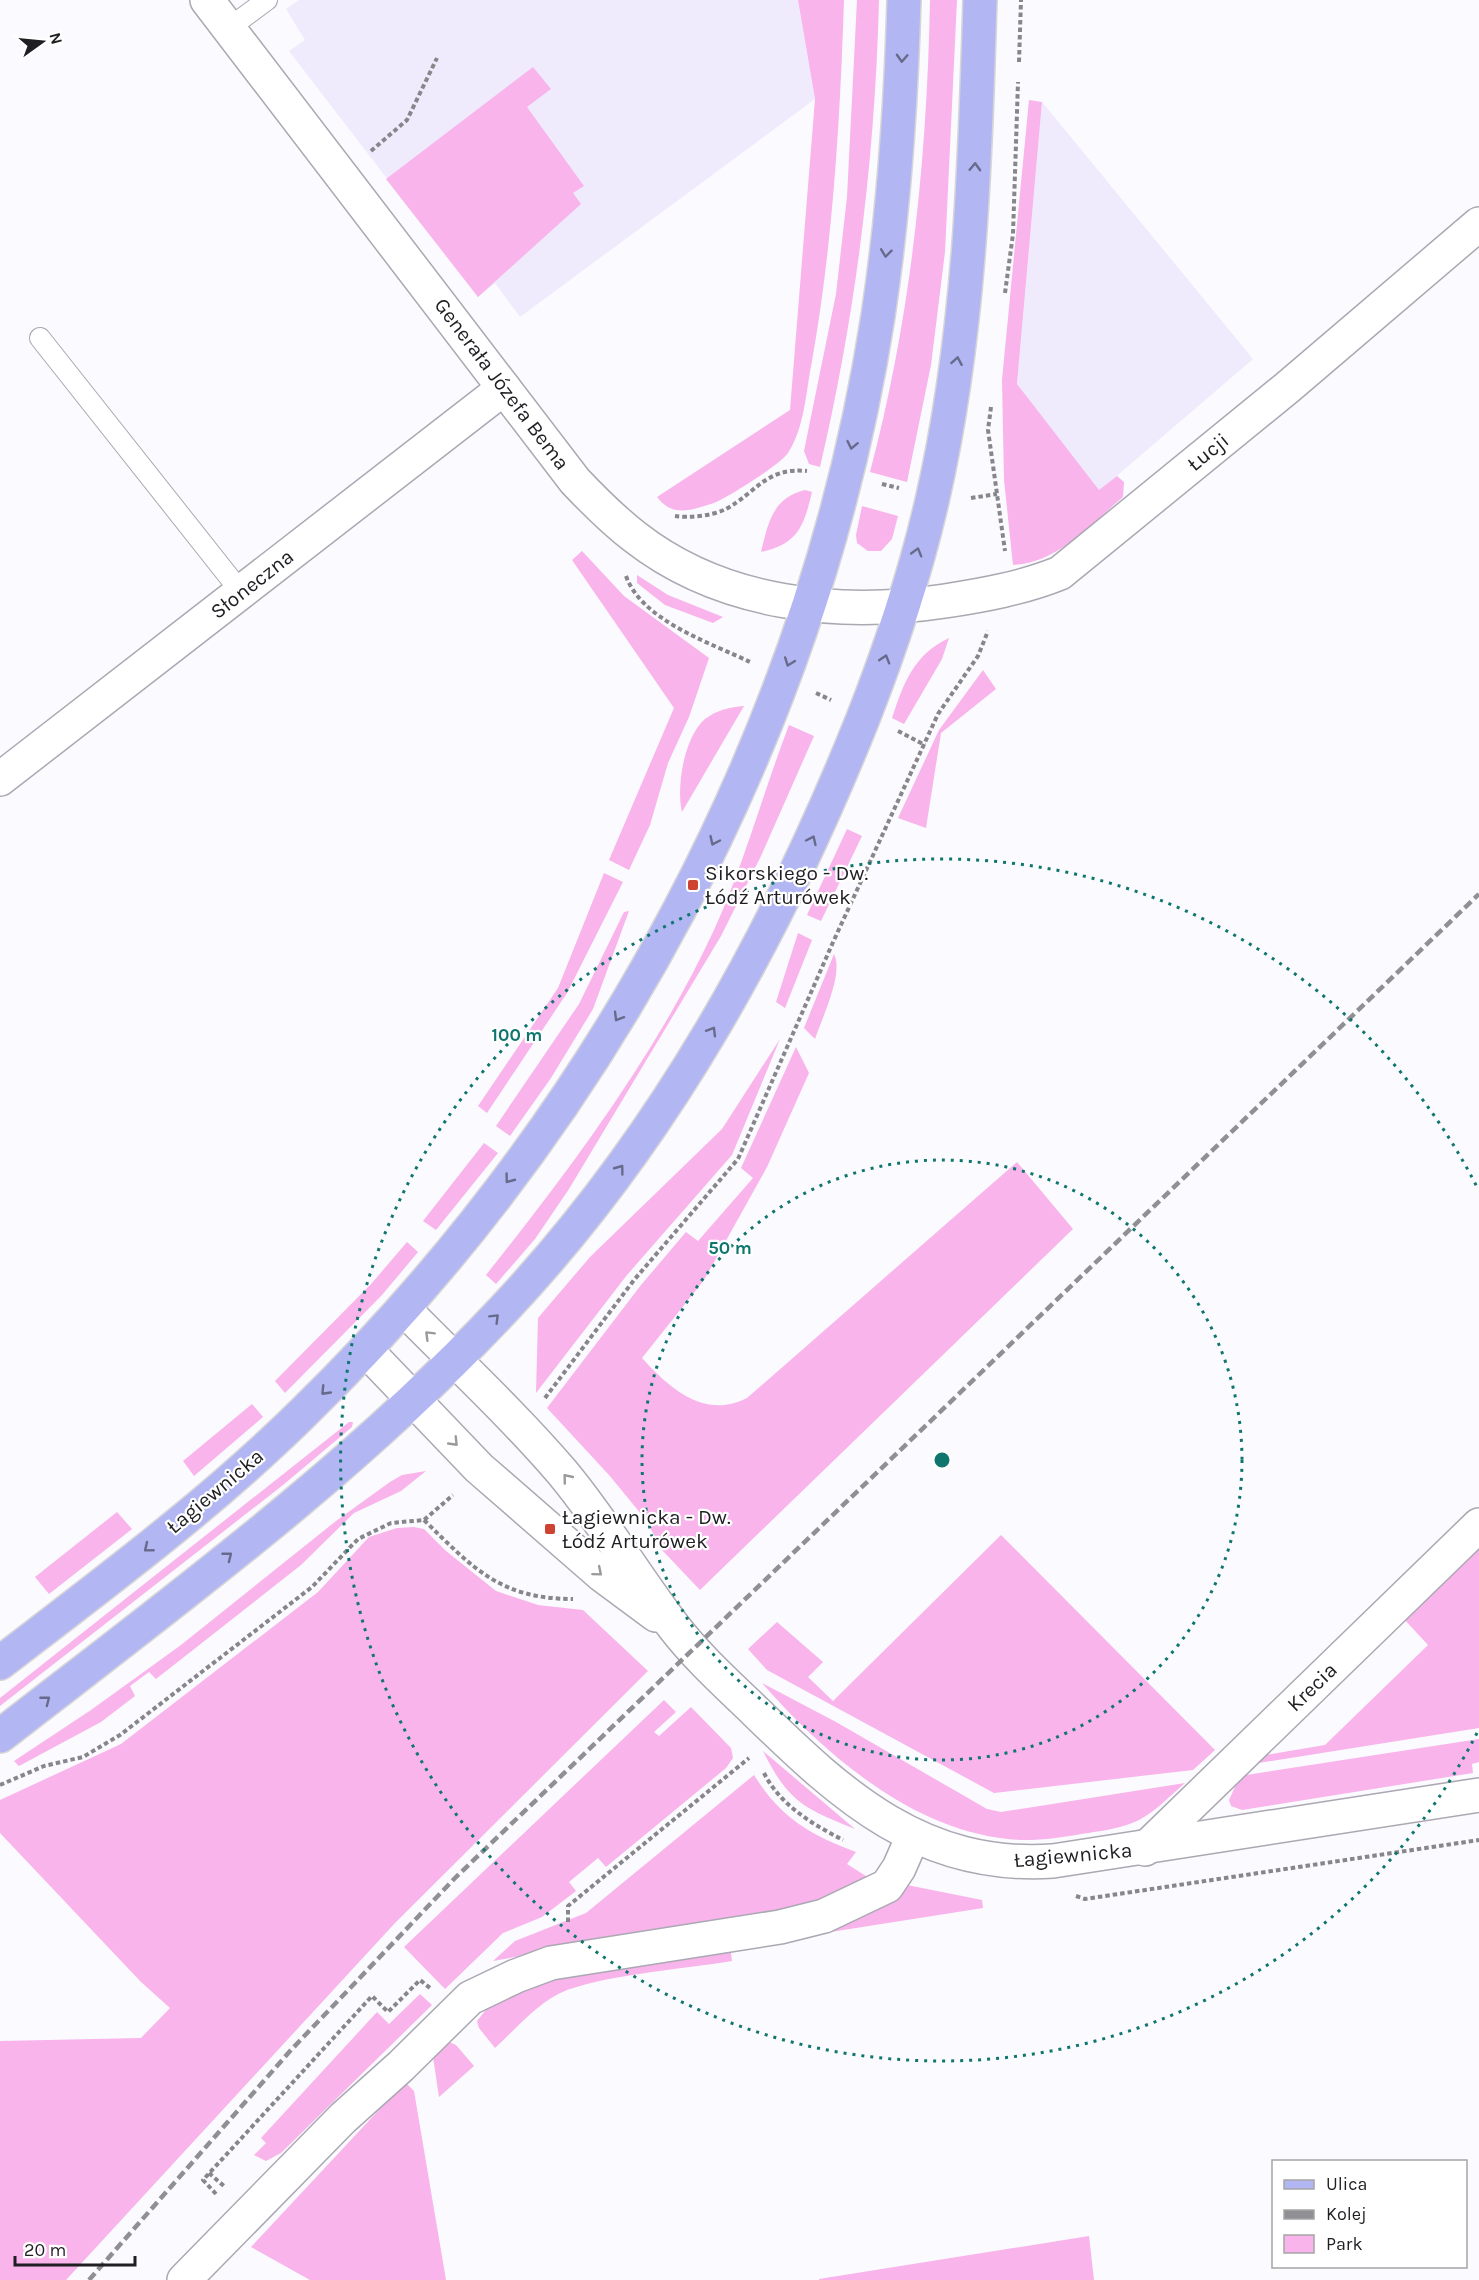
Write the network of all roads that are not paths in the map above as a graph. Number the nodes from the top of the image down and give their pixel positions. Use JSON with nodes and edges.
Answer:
{"nodes":[{"id":1,"x":207,"y":0,"type":"edge"},
{"id":2,"x":267,"y":0,"type":"edge"},
{"id":3,"x":904,"y":0,"type":"edge"},
{"id":4,"x":980,"y":0,"type":"edge"},
{"id":5,"x":229,"y":28,"type":"junction"},
{"id":6,"x":1479,"y":224,"type":"edge"},
{"id":7,"x":40,"y":338,"type":"dead end"},
{"id":8,"x":504,"y":388,"type":"junction"},
{"id":9,"x":241,"y":592,"type":"junction"},
{"id":10,"x":808,"y":606,"type":"junction"},
{"id":11,"x":901,"y":608,"type":"junction"},
{"id":12,"x":0,"y":779,"type":"edge"},
{"id":13,"x":404,"y":1309,"type":"junction"},
{"id":14,"x":366,"y":1350,"type":"junction"},
{"id":15,"x":454,"y":1360,"type":"junction"},
{"id":16,"x":413,"y":1400,"type":"junction"},
{"id":17,"x":1479,"y":1525,"type":"edge"},
{"id":18,"x":674,"y":1628,"type":"junction"},
{"id":19,"x":0,"y":1664,"type":"edge"},
{"id":20,"x":0,"y":1736,"type":"edge"},
{"id":21,"x":1479,"y":1795,"type":"edge"},
{"id":22,"x":913,"y":1836,"type":"junction"},
{"id":23,"x":1145,"y":1849,"type":"junction"},
{"id":24,"x":184,"y":2280,"type":"edge"}],
"edges":[{"from":1,"to":5,"type":"street","name":"Generała Józefa Bema"},
{"from":2,"to":5,"type":"lane"},
{"from":3,"to":10,"type":"main road","one_way":true},
{"from":11,"to":4,"type":"main road","one_way":true},
{"from":5,"to":8,"type":"street","name":"Generała Józefa Bema"},
{"from":6,"to":11,"type":"street","name":"Łucji"},
{"from":7,"to":9,"type":"lane"},
{"from":8,"to":9,"type":"street","name":"Słoneczna"},
{"from":8,"to":10,"type":"street","name":"Generała Józefa Bema"},
{"from":9,"to":12,"type":"street","name":"Słoneczna"},
{"from":10,"to":11,"type":"street","name":"Generała Józefa Bema"},
{"from":10,"to":13,"type":"main road","one_way":true},
{"from":15,"to":11,"type":"main road","one_way":true},
{"from":13,"to":14,"type":"main road"},
{"from":15,"to":13,"type":"street","name":"Łagiewnicka","one_way":true},
{"from":14,"to":16,"type":"street","name":"Łagiewnicka"},
{"from":14,"to":19,"type":"main road","name":"Łagiewnicka","one_way":true},
{"from":15,"to":16,"type":"main road"},
{"from":18,"to":15,"type":"street","name":"Łagiewnicka","one_way":true},
{"from":16,"to":18,"type":"street","name":"Łagiewnicka","one_way":true},
{"from":20,"to":16,"type":"main road","one_way":true},
{"from":17,"to":23,"type":"street","name":"Krecia"},
{"from":18,"to":22,"type":"street","name":"Łagiewnicka"},
{"from":21,"to":23,"type":"street","name":"Łagiewnicka"},
{"from":22,"to":23,"type":"street","name":"Łagiewnicka"},
{"from":22,"to":24,"type":"street"}]}
